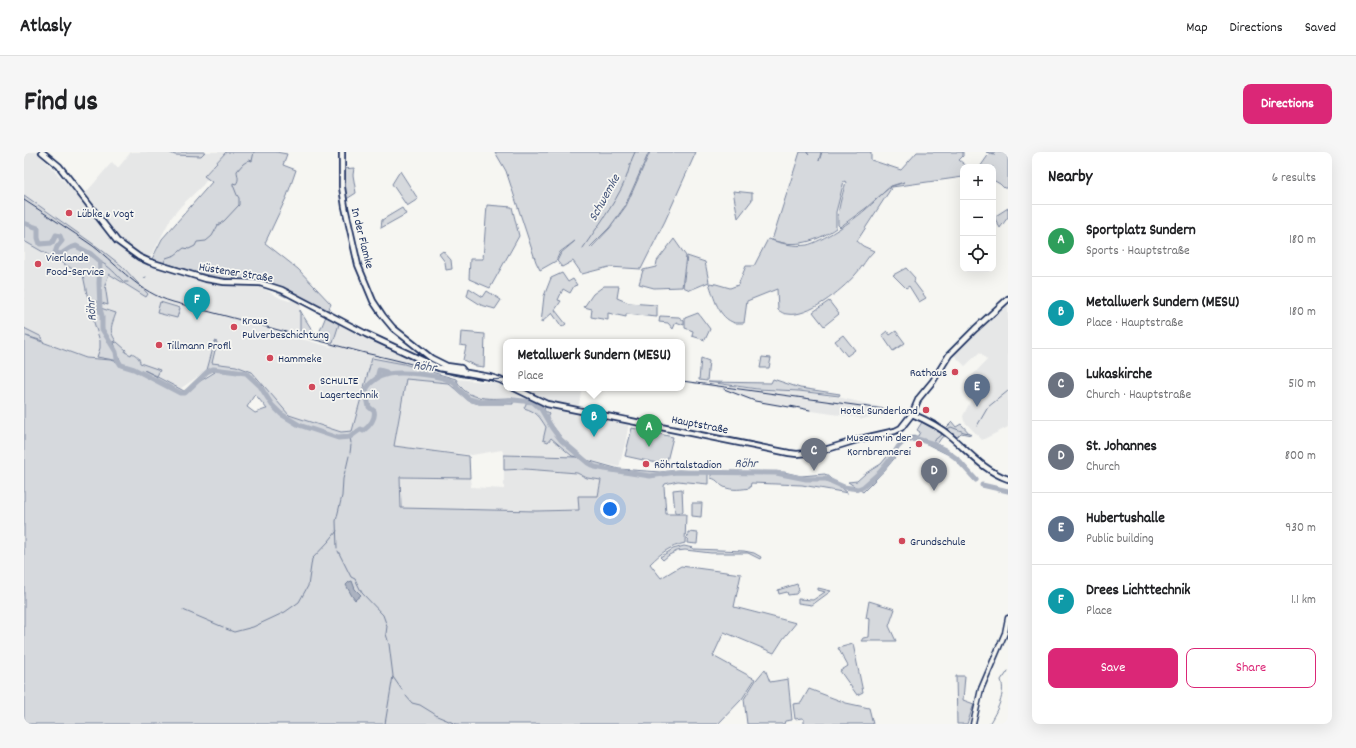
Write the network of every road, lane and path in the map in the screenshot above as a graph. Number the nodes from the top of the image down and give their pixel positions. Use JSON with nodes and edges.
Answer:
{"nodes":[{"id":1,"x":342,"y":152,"type":"edge"},
{"id":2,"x":44,"y":153,"type":"edge"},
{"id":3,"x":1008,"y":299,"type":"edge"},
{"id":4,"x":465,"y":373,"type":"junction"},
{"id":5,"x":503,"y":382,"type":"edge"},
{"id":6,"x":520,"y":391,"type":"edge"},
{"id":7,"x":912,"y":414,"type":"junction"},
{"id":8,"x":1008,"y":479,"type":"edge"},
{"id":9,"x":1008,"y":618,"type":"edge"},
{"id":10,"x":973,"y":724,"type":"edge"}],
"edges":[{"from":1,"to":4,"type":"main road","name":"In der Flamke"},
{"from":2,"to":4,"type":"main road","name":"Hüstener Straße"},
{"from":3,"to":7,"type":"main road","name":"Hauptstraße"},
{"from":4,"to":5,"type":"main road","name":"Hüstener Straße"},
{"from":6,"to":7,"type":"main road","name":"Hauptstraße"},
{"from":7,"to":8,"type":"main road"},
{"from":9,"to":10,"type":"street"}]}
